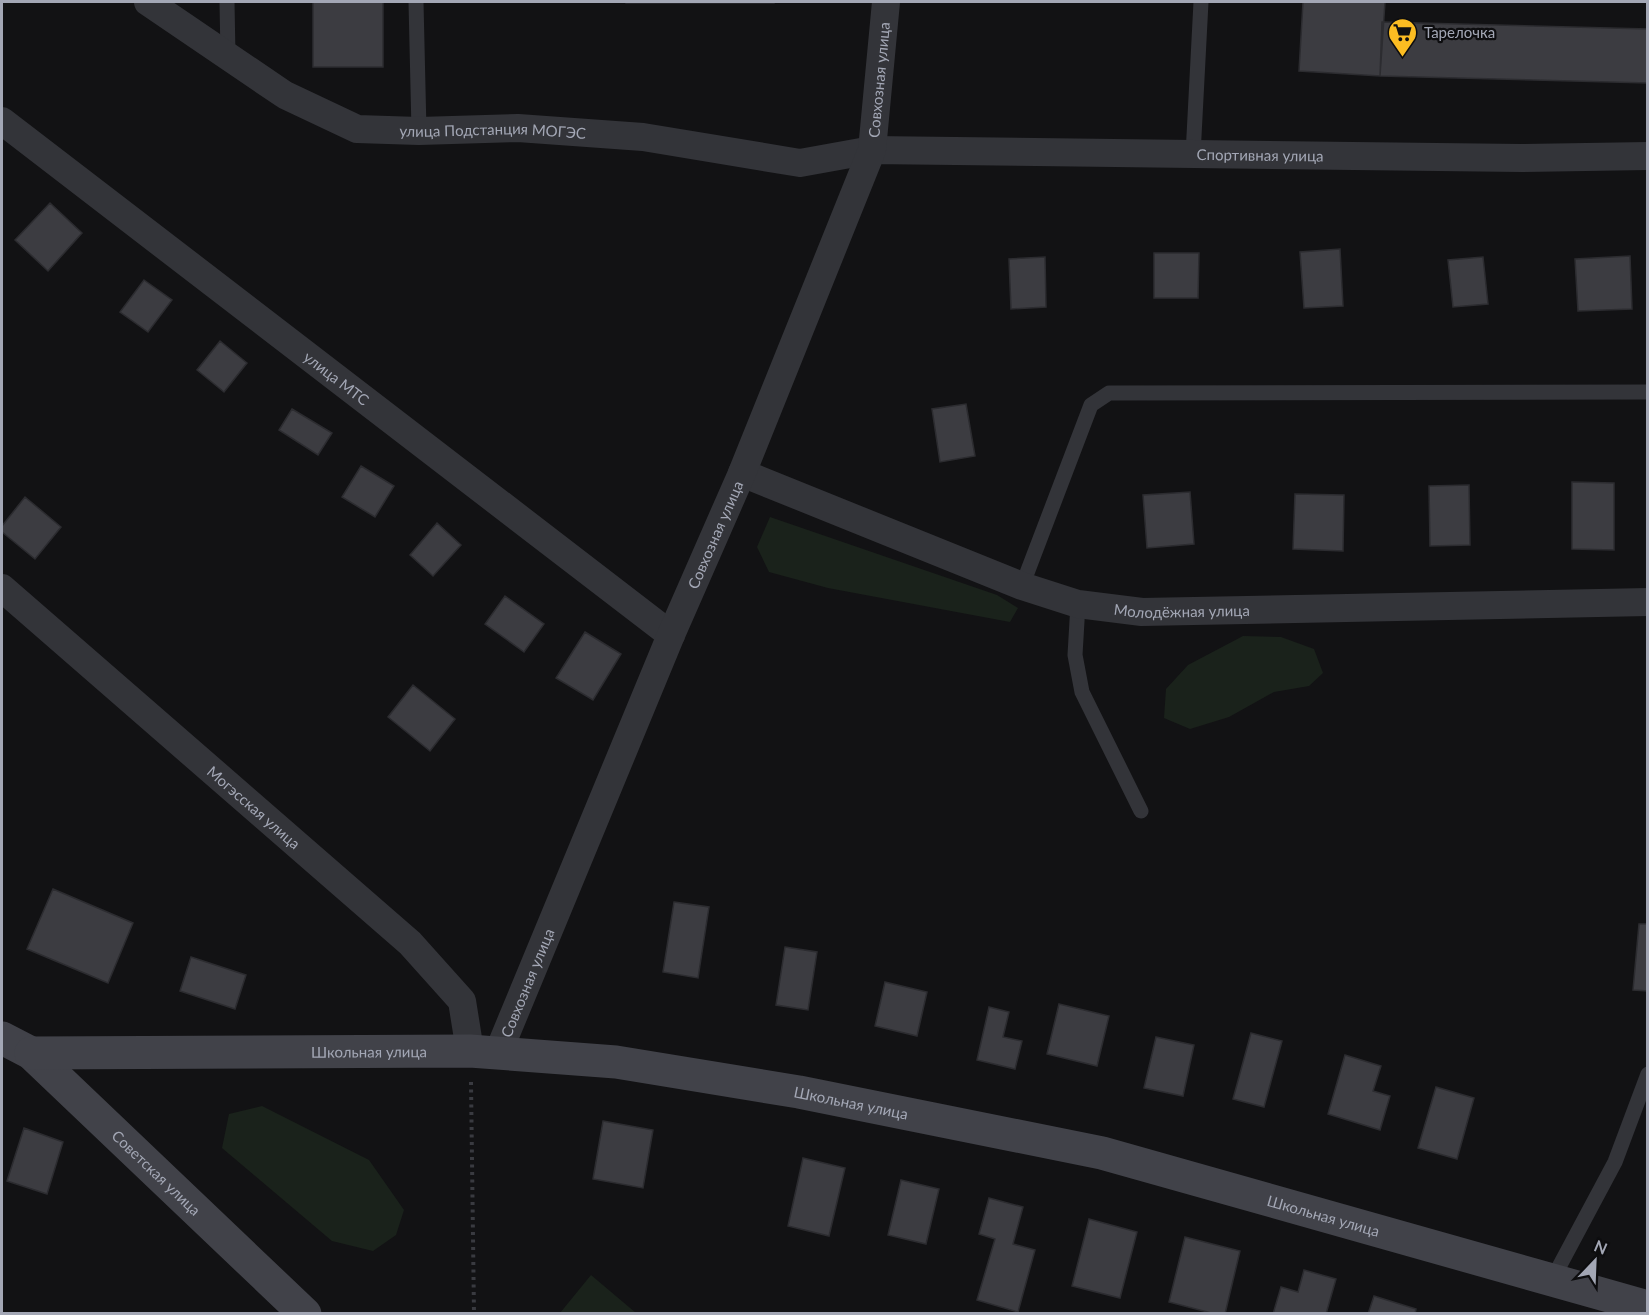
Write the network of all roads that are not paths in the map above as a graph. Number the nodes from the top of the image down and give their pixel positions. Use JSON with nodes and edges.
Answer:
{"nodes":[{"id":1,"x":147,"y":2,"type":"edge"},
{"id":2,"x":227,"y":2,"type":"edge"},
{"id":3,"x":416,"y":2,"type":"edge"},
{"id":4,"x":886,"y":2,"type":"edge"},
{"id":5,"x":1201,"y":2,"type":"edge"},
{"id":6,"x":228,"y":56,"type":"junction"},
{"id":7,"x":2,"y":121,"type":"edge"},
{"id":8,"x":419,"y":131,"type":"junction"},
{"id":9,"x":872,"y":150,"type":"junction"},
{"id":10,"x":1193,"y":155,"type":"junction"},
{"id":11,"x":1647,"y":156,"type":"edge"},
{"id":12,"x":1647,"y":392,"type":"edge"},
{"id":13,"x":742,"y":473,"type":"junction"},
{"id":14,"x":1022,"y":586,"type":"junction"},
{"id":15,"x":2,"y":588,"type":"edge"},
{"id":16,"x":1647,"y":602,"type":"edge"},
{"id":17,"x":1078,"y":604,"type":"junction"},
{"id":18,"x":671,"y":635,"type":"junction"},
{"id":19,"x":1141,"y":811,"type":"dead end"},
{"id":20,"x":2,"y":1038,"type":"edge"},
{"id":21,"x":484,"y":1052,"type":"junction"},
{"id":22,"x":31,"y":1053,"type":"junction"},
{"id":23,"x":1647,"y":1074,"type":"edge"},
{"id":24,"x":1552,"y":1280,"type":"junction"},
{"id":25,"x":1647,"y":1307,"type":"edge"},
{"id":26,"x":305,"y":1314,"type":"edge"}],
"edges":[{"from":1,"to":6,"type":"street","name":"улица Подстанция МОГЭС"},
{"from":2,"to":6,"type":"lane"},
{"from":3,"to":8,"type":"lane"},
{"from":4,"to":9,"type":"street","name":"Совхозная улица"},
{"from":5,"to":10,"type":"lane"},
{"from":6,"to":8,"type":"street","name":"улица Подстанция МОГЭС"},
{"from":7,"to":18,"type":"street","name":"улица МТС"},
{"from":8,"to":9,"type":"street","name":"улица Подстанция МОГЭС"},
{"from":9,"to":10,"type":"street","name":"Спортивная улица"},
{"from":9,"to":13,"type":"street","name":"Совхозная улица"},
{"from":10,"to":11,"type":"street","name":"Спортивная улица"},
{"from":12,"to":14,"type":"lane"},
{"from":13,"to":14,"type":"street","name":"Молодёжная улица"},
{"from":13,"to":18,"type":"street","name":"Совхозная улица"},
{"from":14,"to":17,"type":"street","name":"Молодёжная улица"},
{"from":15,"to":21,"type":"street","name":"Могэсская улица"},
{"from":16,"to":17,"type":"street","name":"Молодёжная улица"},
{"from":17,"to":19,"type":"lane"},
{"from":18,"to":21,"type":"street","name":"Совхозная улица"},
{"from":20,"to":22,"type":"street","name":"Советская улица"},
{"from":21,"to":22,"type":"street","name":"Школьная улица"},
{"from":21,"to":24,"type":"street","name":"Школьная улица"},
{"from":22,"to":26,"type":"street","name":"Советская улица"},
{"from":23,"to":24,"type":"lane"},
{"from":24,"to":25,"type":"street","name":"Школьная улица"}]}
